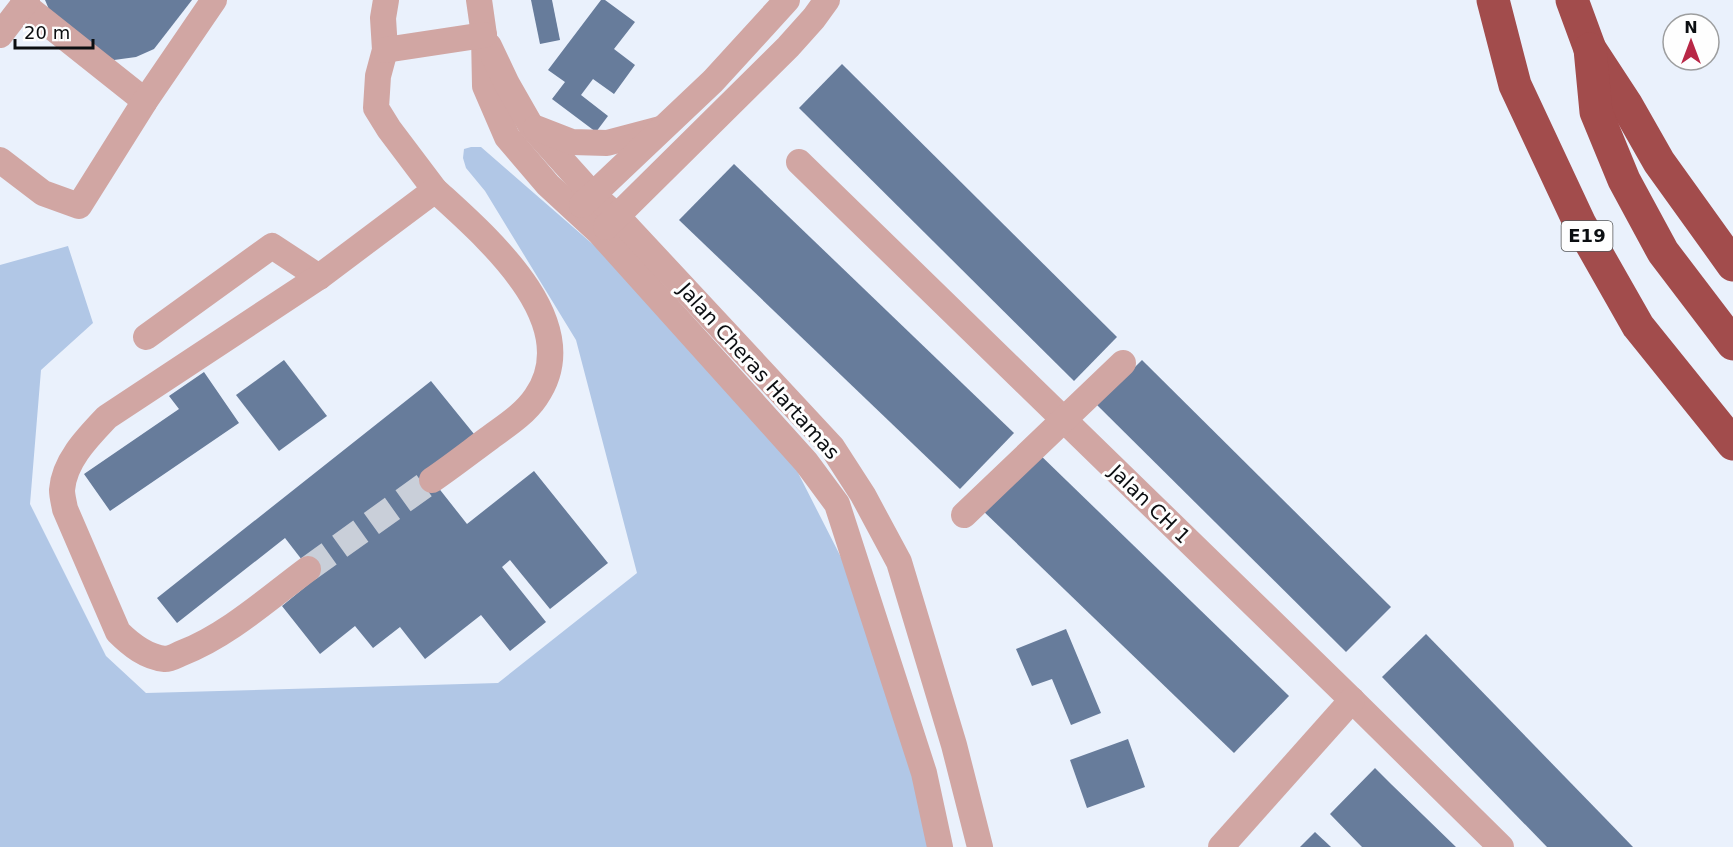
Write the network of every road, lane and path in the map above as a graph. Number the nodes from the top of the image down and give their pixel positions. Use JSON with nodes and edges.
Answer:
{"nodes":[{"id":1,"x":214,"y":0,"type":"edge"},
{"id":2,"x":386,"y":0,"type":"edge"},
{"id":3,"x":479,"y":0,"type":"edge"},
{"id":4,"x":787,"y":0,"type":"edge"},
{"id":5,"x":827,"y":0,"type":"edge"},
{"id":6,"x":1493,"y":0,"type":"edge"},
{"id":7,"x":1572,"y":0,"type":"edge"},
{"id":8,"x":25,"y":2,"type":"edge"},
{"id":9,"x":0,"y":35,"type":"edge"},
{"id":10,"x":484,"y":35,"type":"junction"},
{"id":11,"x":1590,"y":49,"type":"junction"},
{"id":12,"x":385,"y":50,"type":"junction"},
{"id":13,"x":713,"y":81,"type":"junction"},
{"id":14,"x":145,"y":100,"type":"junction"},
{"id":15,"x":734,"y":100,"type":"junction"},
{"id":16,"x":531,"y":126,"type":"junction"},
{"id":17,"x":663,"y":128,"type":"junction"},
{"id":18,"x":0,"y":160,"type":"edge"},
{"id":19,"x":799,"y":162,"type":"dead end"},
{"id":20,"x":435,"y":190,"type":"junction"},
{"id":21,"x":584,"y":203,"type":"junction"},
{"id":22,"x":609,"y":225,"type":"junction"},
{"id":23,"x":1733,"y":265,"type":"edge"},
{"id":24,"x":319,"y":277,"type":"junction"},
{"id":25,"x":146,"y":337,"type":"dead end"},
{"id":26,"x":1733,"y":344,"type":"edge"},
{"id":27,"x":1123,"y":363,"type":"dead end"},
{"id":28,"x":1063,"y":419,"type":"junction"},
{"id":29,"x":1733,"y":444,"type":"edge"},
{"id":30,"x":432,"y":480,"type":"tunnel mouth"},
{"id":31,"x":964,"y":514,"type":"dead end"},
{"id":32,"x":308,"y":568,"type":"tunnel mouth"},
{"id":33,"x":1352,"y":700,"type":"junction"},
{"id":34,"x":940,"y":847,"type":"edge"},
{"id":35,"x":980,"y":847,"type":"edge"},
{"id":36,"x":1221,"y":847,"type":"edge"},
{"id":37,"x":1501,"y":847,"type":"edge"}],
"edges":[{"from":1,"to":14,"type":"street"},
{"from":2,"to":12,"type":"street"},
{"from":3,"to":10,"type":"street"},
{"from":4,"to":13,"type":"street"},
{"from":5,"to":15,"type":"street"},
{"from":6,"to":29,"type":"highway","number":"E19"},
{"from":7,"to":11,"type":"highway"},
{"from":8,"to":9,"type":"street"},
{"from":8,"to":14,"type":"street"},
{"from":10,"to":12,"type":"street"},
{"from":10,"to":16,"type":"street"},
{"from":10,"to":21,"type":"street"},
{"from":11,"to":23,"type":"highway"},
{"from":11,"to":26,"type":"highway"},
{"from":12,"to":20,"type":"street"},
{"from":13,"to":15,"type":"street"},
{"from":13,"to":17,"type":"street"},
{"from":14,"to":18,"type":"street"},
{"from":15,"to":22,"type":"street"},
{"from":16,"to":17,"type":"street"},
{"from":16,"to":21,"type":"street"},
{"from":17,"to":21,"type":"street"},
{"from":19,"to":28,"type":"street","name":"Jalan CH 1"},
{"from":20,"to":24,"type":"street"},
{"from":20,"to":30,"type":"street"},
{"from":21,"to":22,"type":"street","name":"Jalan Cheras Hartamas"},
{"from":22,"to":34,"type":"street","name":"Jalan Cheras Hartamas"},
{"from":22,"to":35,"type":"street","name":"Jalan Cheras Hartamas"},
{"from":24,"to":25,"type":"street"},
{"from":24,"to":32,"type":"street"},
{"from":27,"to":28,"type":"street"},
{"from":28,"to":31,"type":"street"},
{"from":28,"to":33,"type":"street","name":"Jalan CH 1"},
{"from":33,"to":36,"type":"street"},
{"from":33,"to":37,"type":"street","name":"Jalan CH 1"}]}
